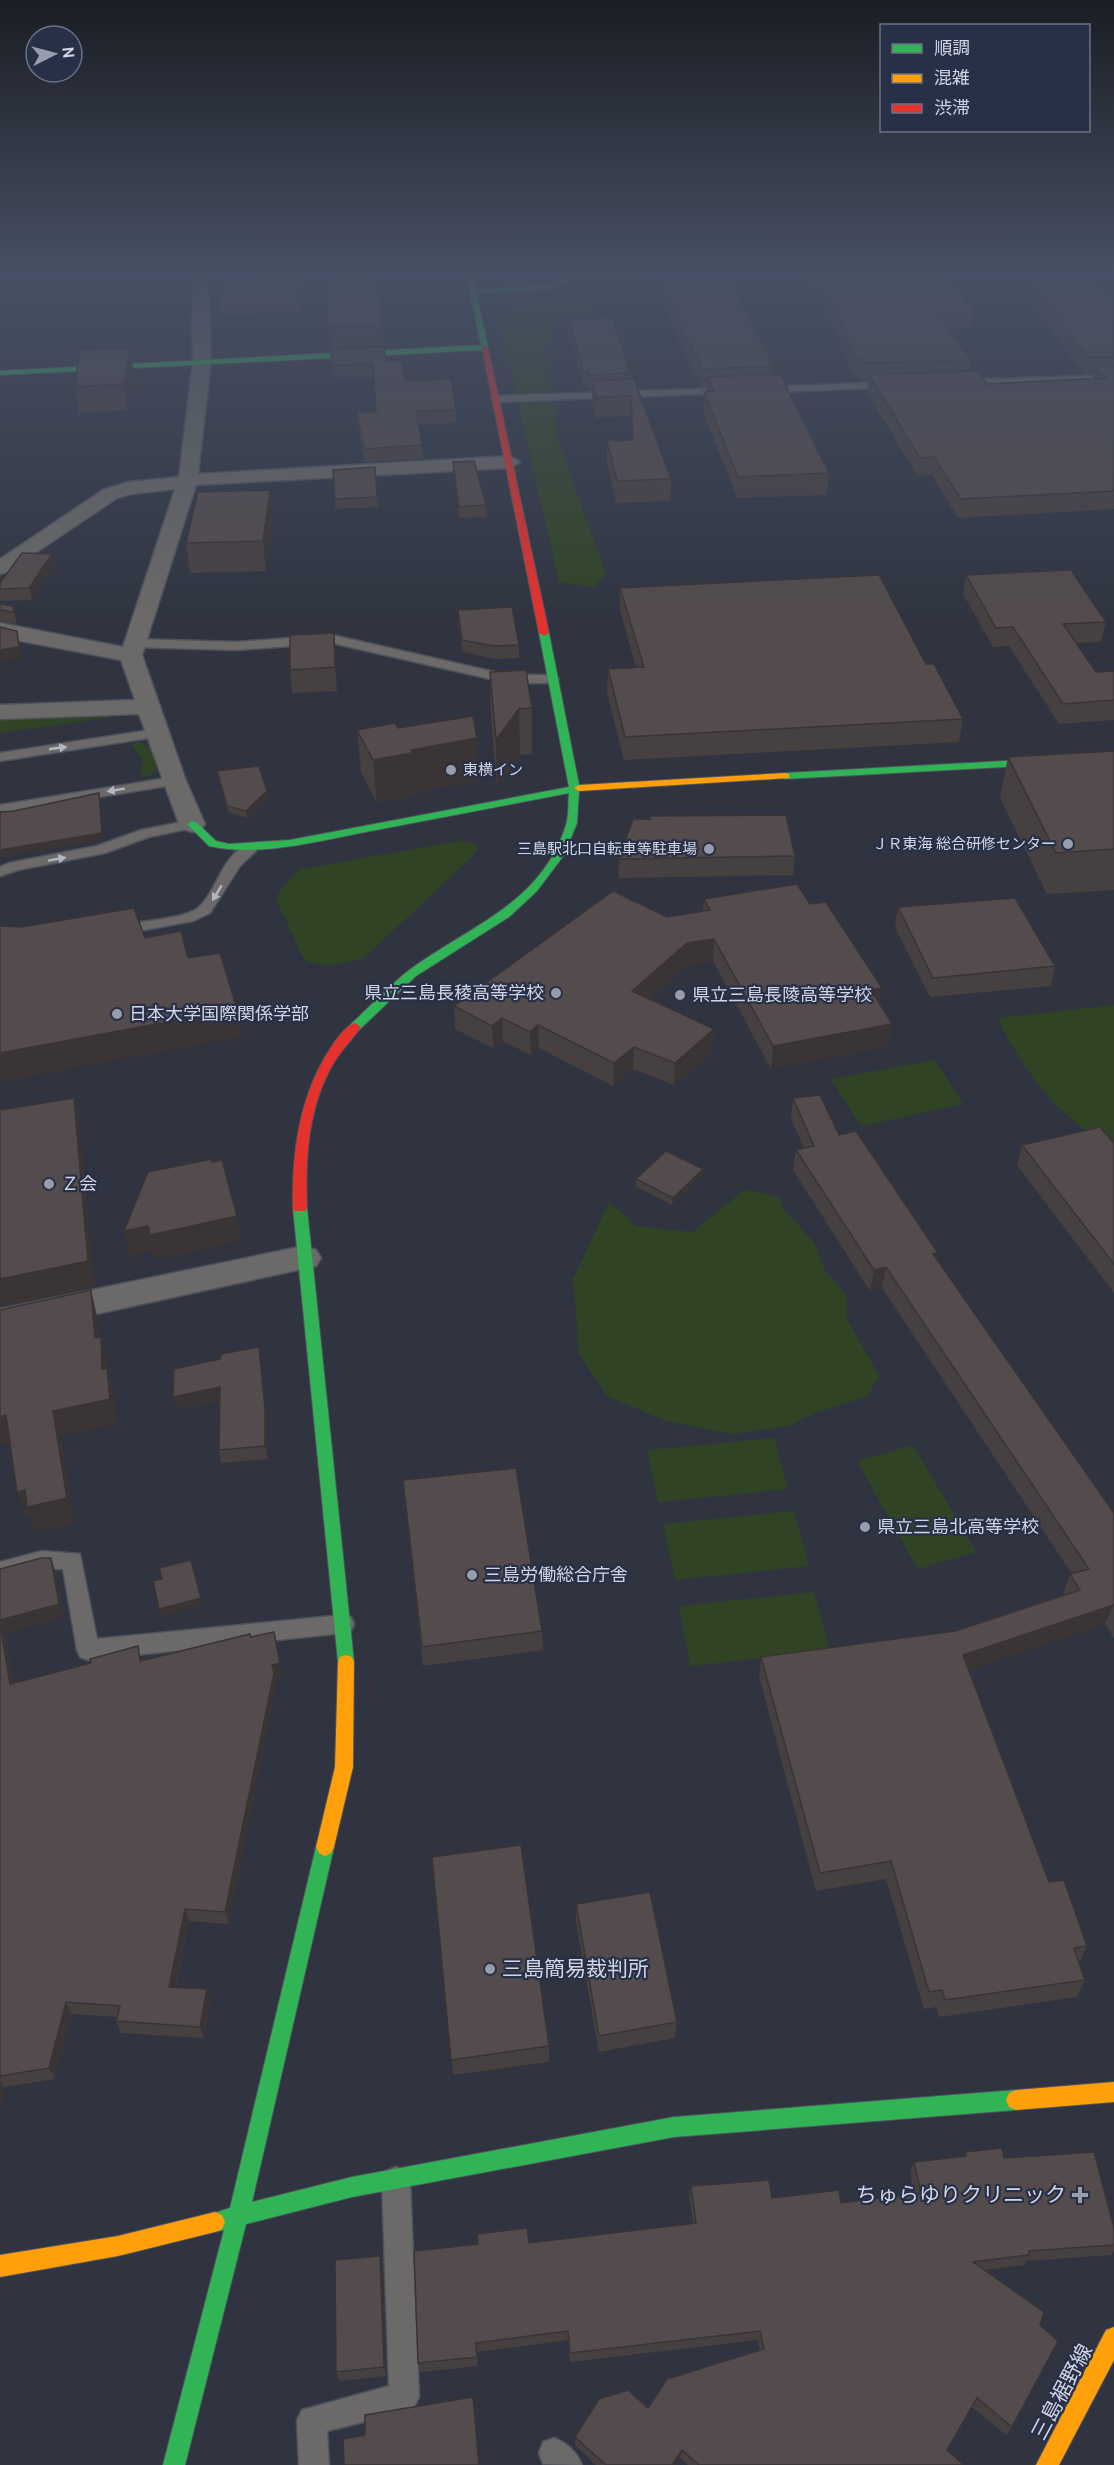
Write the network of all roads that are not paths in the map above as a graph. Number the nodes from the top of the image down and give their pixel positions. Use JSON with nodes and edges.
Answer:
{"nodes":[{"id":1,"x":198,"y":389,"type":"edge"},
{"id":2,"x":494,"y":389,"type":"edge"},
{"id":3,"x":796,"y":389,"type":"edge"},
{"id":4,"x":734,"y":391,"type":"edge"},
{"id":5,"x":746,"y":391,"type":"edge"},
{"id":6,"x":496,"y":399,"type":"junction"},
{"id":7,"x":510,"y":462,"type":"junction"},
{"id":8,"x":187,"y":481,"type":"junction"},
{"id":9,"x":0,"y":568,"type":"edge"},
{"id":10,"x":0,"y":630,"type":"edge"},
{"id":11,"x":132,"y":649,"type":"junction"},
{"id":12,"x":554,"y":679,"type":"junction"},
{"id":13,"x":149,"y":707,"type":"junction"},
{"id":14,"x":0,"y":712,"type":"edge"},
{"id":15,"x":157,"y":734,"type":"junction"},
{"id":16,"x":0,"y":757,"type":"edge"},
{"id":17,"x":1114,"y":758,"type":"edge"},
{"id":18,"x":174,"y":781,"type":"junction"},
{"id":19,"x":574,"y":788,"type":"junction"},
{"id":20,"x":0,"y":808,"type":"edge"},
{"id":21,"x":192,"y":824,"type":"junction"},
{"id":22,"x":252,"y":848,"type":"junction"},
{"id":23,"x":0,"y":872,"type":"edge"},
{"id":24,"x":102,"y":933,"type":"edge"},
{"id":25,"x":304,"y":1258,"type":"junction"},
{"id":26,"x":0,"y":1322,"type":"edge"},
{"id":27,"x":0,"y":1571,"type":"edge"},
{"id":28,"x":343,"y":1624,"type":"junction"},
{"id":29,"x":1114,"y":2091,"type":"edge"},
{"id":30,"x":396,"y":2179,"type":"junction"},
{"id":31,"x":238,"y":2216,"type":"junction"},
{"id":32,"x":0,"y":2266,"type":"edge"},
{"id":33,"x":1114,"y":2338,"type":"edge"},
{"id":34,"x":174,"y":2465,"type":"edge"},
{"id":35,"x":314,"y":2465,"type":"edge"},
{"id":36,"x":1047,"y":2465,"type":"edge"}],
"edges":[{"from":1,"to":8,"type":"street"},
{"from":2,"to":6,"type":"street"},
{"from":3,"to":5,"type":"lane"},
{"from":4,"to":6,"type":"lane"},
{"from":6,"to":7,"type":"street"},
{"from":7,"to":8,"type":"street"},
{"from":7,"to":12,"type":"street"},
{"from":8,"to":9,"type":"street"},
{"from":8,"to":11,"type":"street"},
{"from":10,"to":11,"type":"street"},
{"from":11,"to":12,"type":"lane"},
{"from":11,"to":13,"type":"street"},
{"from":12,"to":19,"type":"street"},
{"from":13,"to":14,"type":"street"},
{"from":13,"to":15,"type":"street"},
{"from":16,"to":15,"type":"lane","one_way":true},
{"from":15,"to":18,"type":"street"},
{"from":17,"to":19,"type":"street"},
{"from":18,"to":20,"type":"lane","one_way":true},
{"from":18,"to":21,"type":"street"},
{"from":19,"to":22,"type":"street"},
{"from":19,"to":25,"type":"street"},
{"from":21,"to":22,"type":"street"},
{"from":23,"to":21,"type":"lane","one_way":true},
{"from":22,"to":24,"type":"lane","one_way":true},
{"from":25,"to":26,"type":"street"},
{"from":25,"to":28,"type":"street"},
{"from":27,"to":28,"type":"lane"},
{"from":28,"to":31,"type":"street"},
{"from":29,"to":30,"type":"street"},
{"from":30,"to":31,"type":"street"},
{"from":30,"to":35,"type":"lane"},
{"from":31,"to":32,"type":"street"},
{"from":31,"to":34,"type":"street"},
{"from":33,"to":36,"type":"street","name":"三島裾野線"}]}
